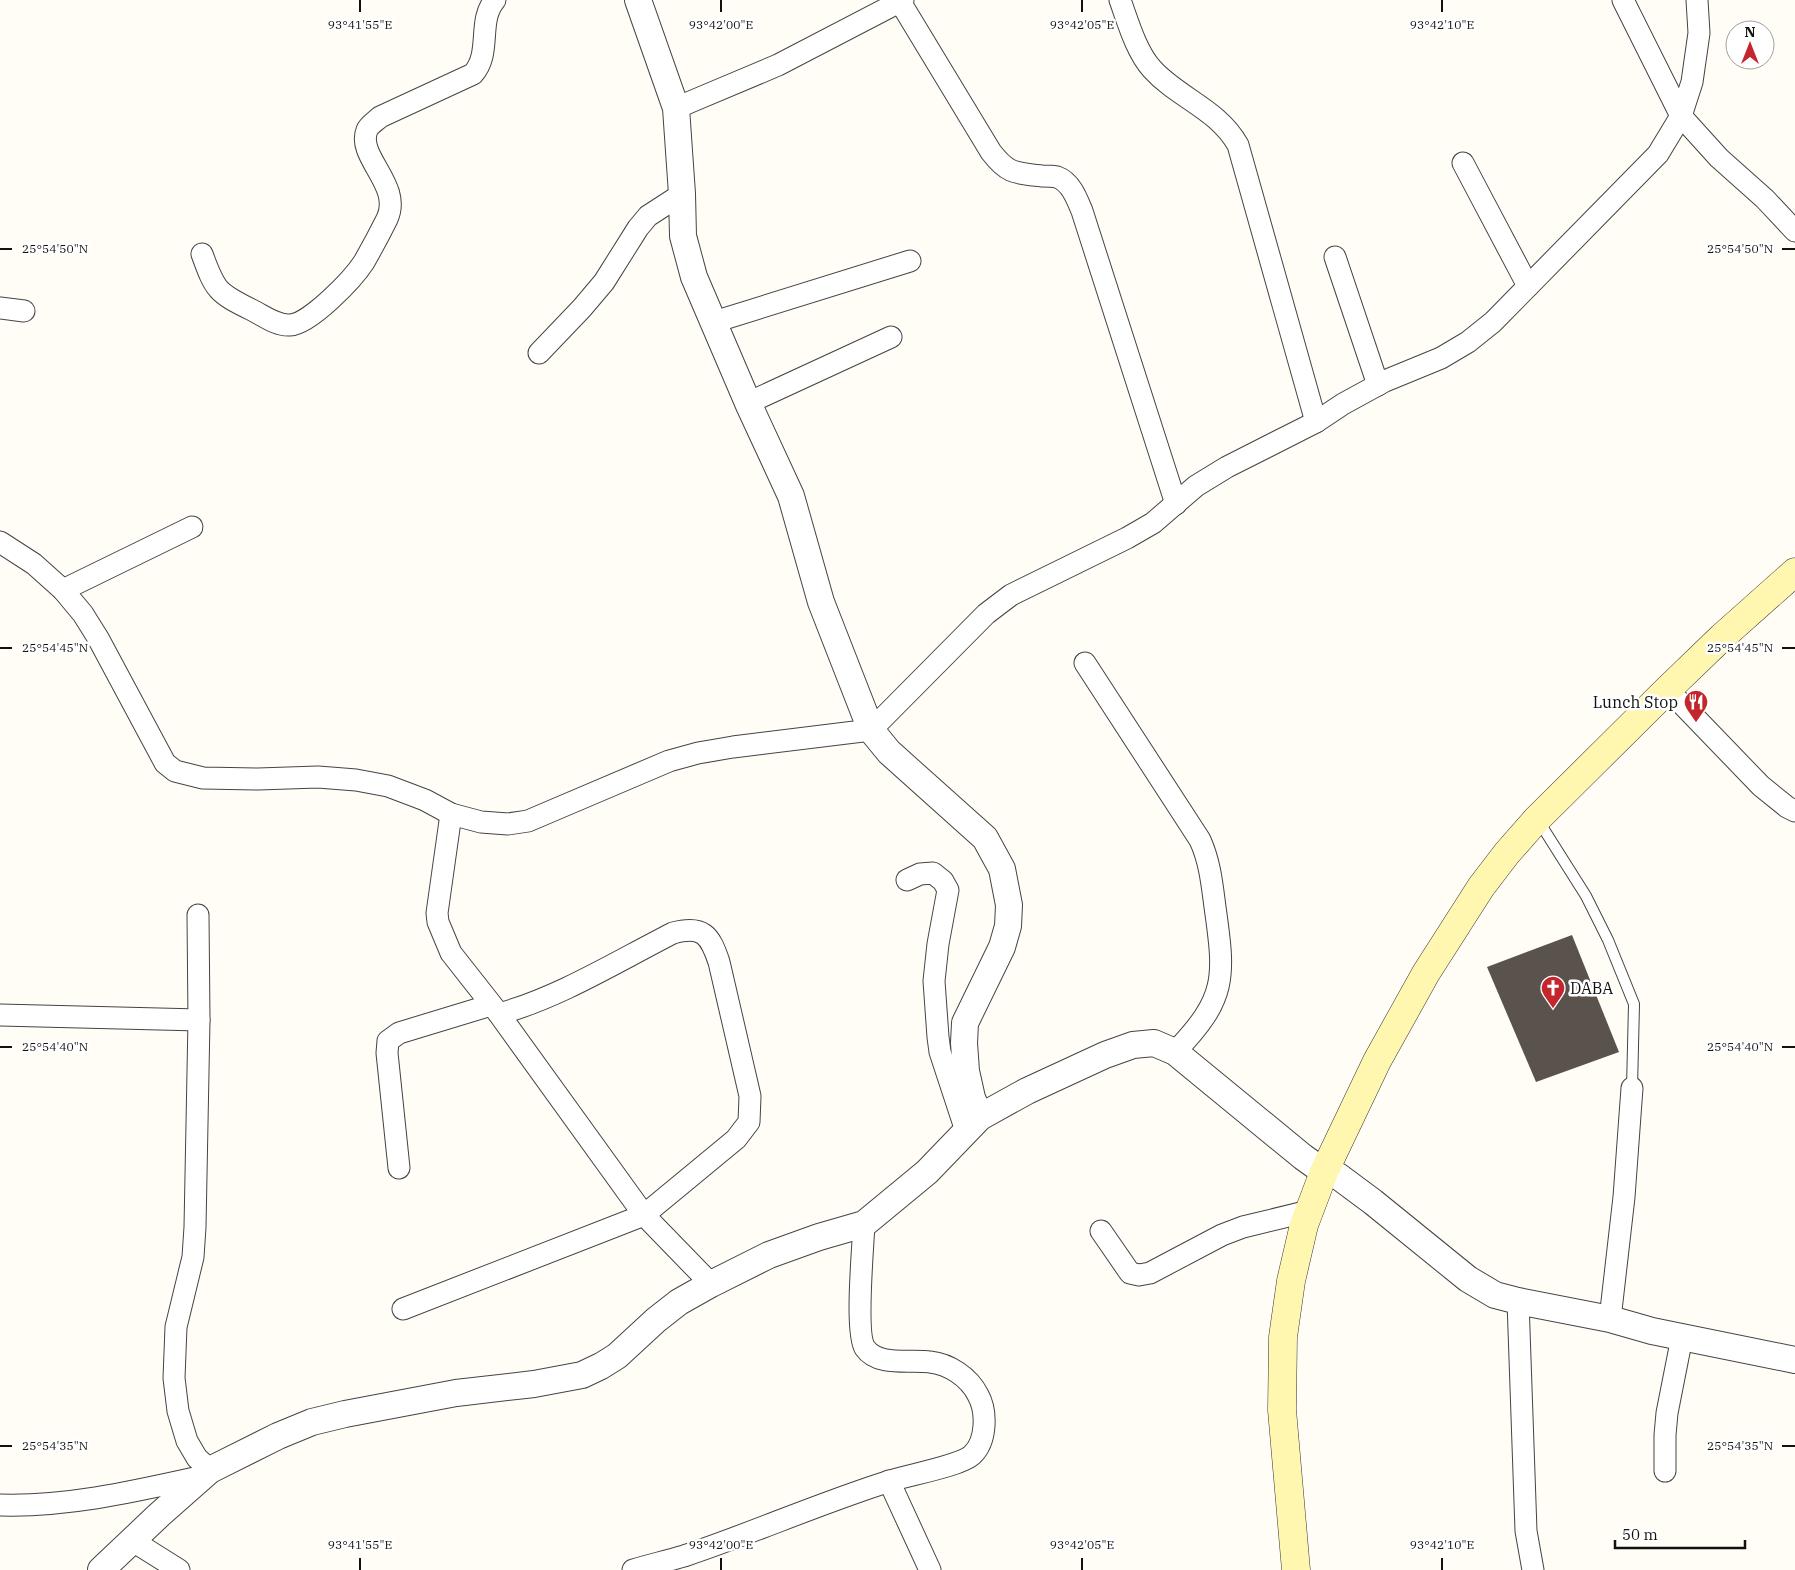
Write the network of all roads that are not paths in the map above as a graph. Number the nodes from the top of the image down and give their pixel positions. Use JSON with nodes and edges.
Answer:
{"nodes":[{"id":1,"x":495,"y":0,"type":"edge"},
{"id":2,"x":638,"y":0,"type":"edge"},
{"id":3,"x":1120,"y":0,"type":"edge"},
{"id":4,"x":1623,"y":0,"type":"edge"},
{"id":5,"x":1697,"y":0,"type":"edge"},
{"id":6,"x":901,"y":1,"type":"edge"},
{"id":7,"x":676,"y":108,"type":"junction"},
{"id":8,"x":1681,"y":116,"type":"junction"},
{"id":9,"x":1463,"y":163,"type":"dead end"},
{"id":10,"x":682,"y":194,"type":"junction"},
{"id":11,"x":1795,"y":231,"type":"edge"},
{"id":12,"x":202,"y":254,"type":"dead end"},
{"id":13,"x":1335,"y":257,"type":"dead end"},
{"id":14,"x":910,"y":261,"type":"dead end"},
{"id":15,"x":1528,"y":286,"type":"junction"},
{"id":16,"x":0,"y":308,"type":"edge"},
{"id":17,"x":24,"y":311,"type":"dead end"},
{"id":18,"x":714,"y":322,"type":"junction"},
{"id":19,"x":891,"y":337,"type":"dead end"},
{"id":20,"x":539,"y":353,"type":"dead end"},
{"id":21,"x":1378,"y":385,"type":"junction"},
{"id":22,"x":748,"y":403,"type":"junction"},
{"id":23,"x":1316,"y":422,"type":"junction"},
{"id":24,"x":1176,"y":504,"type":"junction"},
{"id":25,"x":192,"y":527,"type":"dead end"},
{"id":26,"x":0,"y":542,"type":"edge"},
{"id":27,"x":1795,"y":572,"type":"edge"},
{"id":28,"x":63,"y":590,"type":"junction"},
{"id":29,"x":1085,"y":663,"type":"dead end"},
{"id":30,"x":1666,"y":690,"type":"junction"},
{"id":31,"x":871,"y":730,"type":"junction"},
{"id":32,"x":1795,"y":811,"type":"edge"},
{"id":33,"x":450,"y":814,"type":"junction"},
{"id":34,"x":1537,"y":819,"type":"junction"},
{"id":35,"x":907,"y":880,"type":"dead end"},
{"id":36,"x":198,"y":915,"type":"dead end"},
{"id":37,"x":495,"y":1010,"type":"junction"},
{"id":38,"x":0,"y":1016,"type":"edge"},
{"id":39,"x":199,"y":1020,"type":"junction"},
{"id":40,"x":1175,"y":1052,"type":"junction"},
{"id":41,"x":1632,"y":1088,"type":"joint"},
{"id":42,"x":973,"y":1124,"type":"junction"},
{"id":43,"x":399,"y":1168,"type":"dead end"},
{"id":44,"x":1324,"y":1172,"type":"junction"},
{"id":45,"x":1310,"y":1211,"type":"junction"},
{"id":46,"x":644,"y":1215,"type":"junction"},
{"id":47,"x":864,"y":1224,"type":"junction"},
{"id":48,"x":1101,"y":1231,"type":"dead end"},
{"id":49,"x":711,"y":1284,"type":"junction"},
{"id":50,"x":1518,"y":1301,"type":"junction"},
{"id":51,"x":403,"y":1310,"type":"dead end"},
{"id":52,"x":1610,"y":1319,"type":"junction"},
{"id":53,"x":1682,"y":1337,"type":"junction"},
{"id":54,"x":1795,"y":1360,"type":"edge"},
{"id":55,"x":1665,"y":1471,"type":"dead end"},
{"id":56,"x":207,"y":1473,"type":"junction"},
{"id":57,"x":889,"y":1481,"type":"junction"},
{"id":58,"x":0,"y":1504,"type":"edge"},
{"id":59,"x":133,"y":1541,"type":"junction"},
{"id":60,"x":101,"y":1570,"type":"edge"},
{"id":61,"x":179,"y":1570,"type":"edge"},
{"id":62,"x":633,"y":1570,"type":"edge"},
{"id":63,"x":930,"y":1570,"type":"edge"},
{"id":64,"x":1296,"y":1570,"type":"edge"},
{"id":65,"x":1533,"y":1570,"type":"edge"}],
"edges":[{"from":1,"to":12,"type":"street"},
{"from":2,"to":7,"type":"street"},
{"from":3,"to":23,"type":"street"},
{"from":4,"to":8,"type":"street"},
{"from":5,"to":8,"type":"street"},
{"from":6,"to":7,"type":"street"},
{"from":6,"to":24,"type":"street"},
{"from":7,"to":10,"type":"street"},
{"from":8,"to":11,"type":"street"},
{"from":8,"to":15,"type":"street"},
{"from":9,"to":15,"type":"street"},
{"from":10,"to":18,"type":"street"},
{"from":10,"to":20,"type":"street"},
{"from":13,"to":21,"type":"street"},
{"from":14,"to":18,"type":"street"},
{"from":15,"to":21,"type":"street"},
{"from":16,"to":17,"type":"street"},
{"from":18,"to":22,"type":"street"},
{"from":19,"to":22,"type":"street"},
{"from":21,"to":23,"type":"street"},
{"from":22,"to":31,"type":"street"},
{"from":23,"to":24,"type":"street"},
{"from":24,"to":31,"type":"street"},
{"from":25,"to":28,"type":"street"},
{"from":26,"to":28,"type":"street"},
{"from":27,"to":30,"type":"main road"},
{"from":28,"to":33,"type":"street"},
{"from":29,"to":40,"type":"street"},
{"from":30,"to":32,"type":"street"},
{"from":30,"to":34,"type":"main road"},
{"from":31,"to":33,"type":"street"},
{"from":31,"to":42,"type":"street"},
{"from":33,"to":37,"type":"street"},
{"from":34,"to":41,"type":"lane"},
{"from":34,"to":44,"type":"main road"},
{"from":35,"to":42,"type":"street"},
{"from":36,"to":39,"type":"street"},
{"from":37,"to":43,"type":"street"},
{"from":37,"to":46,"type":"street"},
{"from":37,"to":46,"type":"street"},
{"from":38,"to":39,"type":"street"},
{"from":39,"to":56,"type":"street"},
{"from":40,"to":42,"type":"street"},
{"from":40,"to":44,"type":"street"},
{"from":41,"to":52,"type":"street"},
{"from":42,"to":47,"type":"street"},
{"from":44,"to":45,"type":"main road"},
{"from":44,"to":50,"type":"street"},
{"from":45,"to":48,"type":"street"},
{"from":45,"to":64,"type":"main road"},
{"from":46,"to":49,"type":"street"},
{"from":46,"to":51,"type":"street"},
{"from":47,"to":49,"type":"street"},
{"from":47,"to":57,"type":"street"},
{"from":49,"to":56,"type":"street"},
{"from":50,"to":52,"type":"street"},
{"from":50,"to":65,"type":"street"},
{"from":52,"to":53,"type":"street"},
{"from":53,"to":54,"type":"street"},
{"from":53,"to":55,"type":"street"},
{"from":56,"to":58,"type":"street"},
{"from":56,"to":59,"type":"street"},
{"from":57,"to":62,"type":"street"},
{"from":57,"to":63,"type":"street"},
{"from":59,"to":60,"type":"street"},
{"from":59,"to":61,"type":"street"}]}
